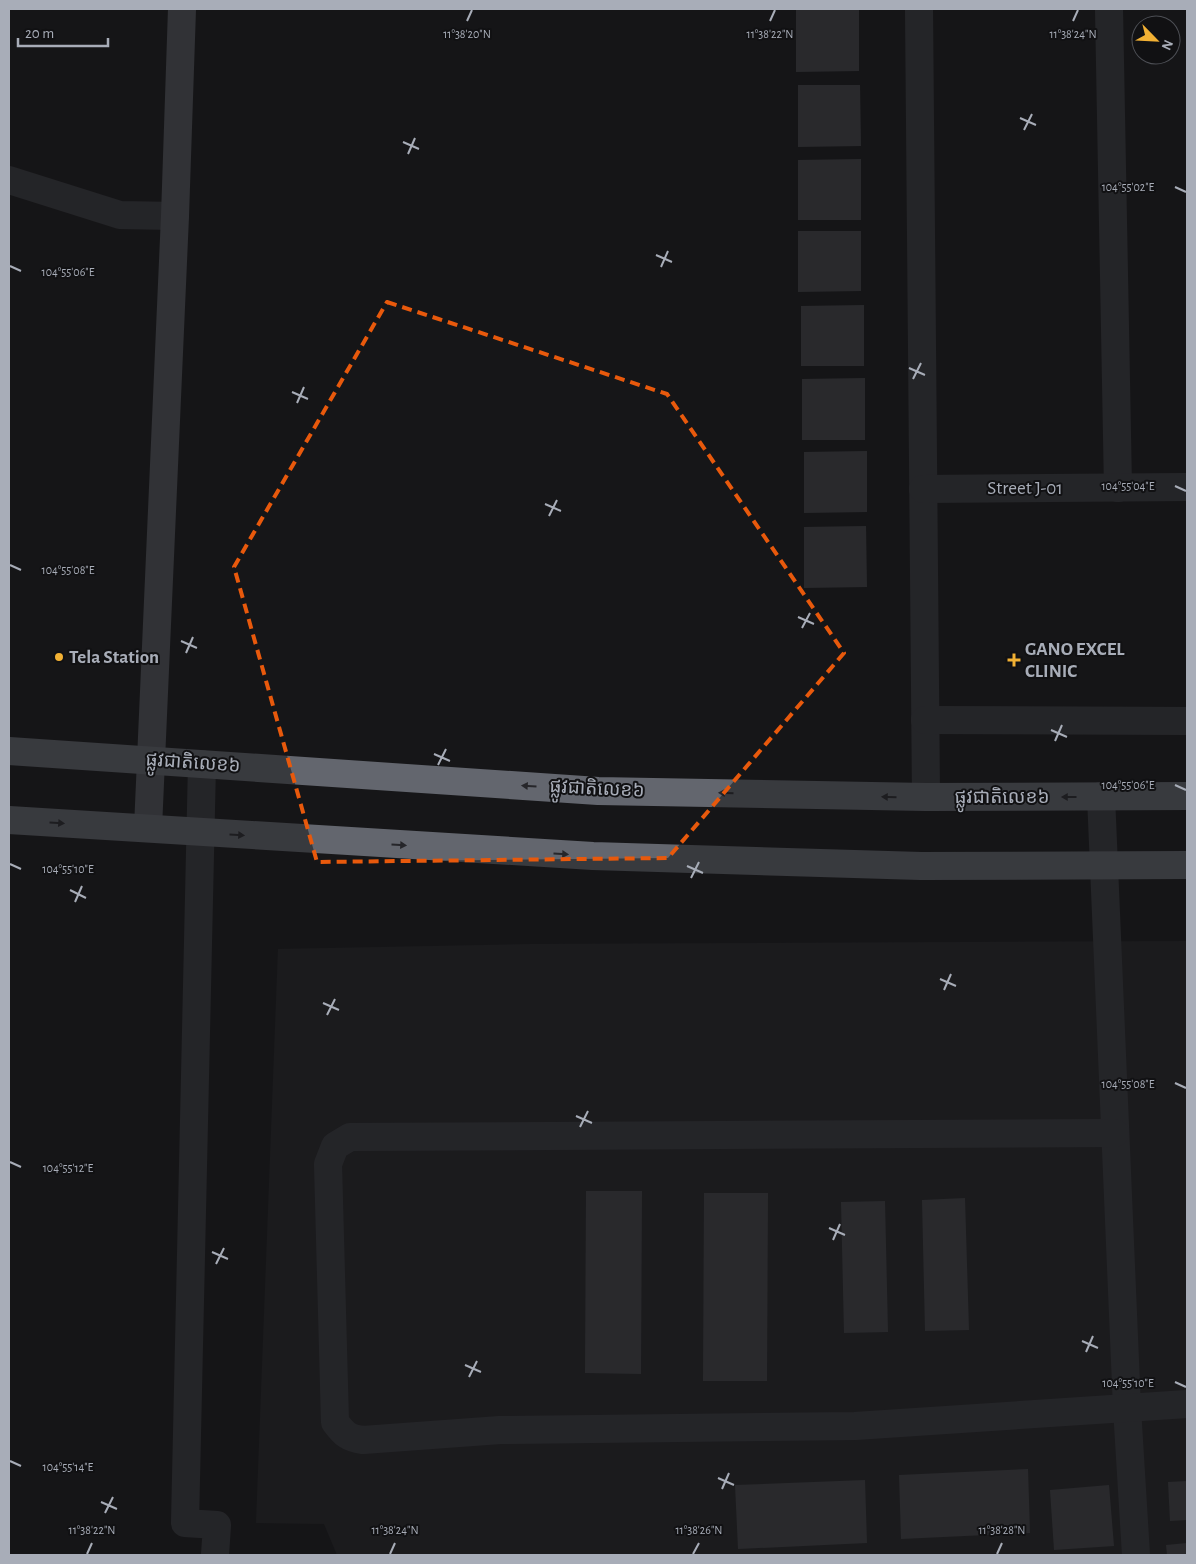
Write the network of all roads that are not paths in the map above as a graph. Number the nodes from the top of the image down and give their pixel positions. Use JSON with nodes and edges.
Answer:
{"nodes":[{"id":1,"x":182,"y":9,"type":"edge"},
{"id":2,"x":920,"y":9,"type":"edge"},
{"id":3,"x":1110,"y":9,"type":"edge"},
{"id":4,"x":9,"y":180,"type":"edge"},
{"id":5,"x":175,"y":216,"type":"junction"},
{"id":6,"x":1187,"y":487,"type":"edge"},
{"id":7,"x":1118,"y":488,"type":"junction"},
{"id":8,"x":923,"y":489,"type":"junction"},
{"id":9,"x":925,"y":720,"type":"junction"},
{"id":10,"x":1187,"y":721,"type":"edge"},
{"id":11,"x":9,"y":750,"type":"edge"},
{"id":12,"x":151,"y":760,"type":"junction"},
{"id":13,"x":202,"y":764,"type":"junction"},
{"id":14,"x":1101,"y":796,"type":"junction"},
{"id":15,"x":1187,"y":796,"type":"edge"},
{"id":16,"x":926,"y":797,"type":"junction"},
{"id":17,"x":9,"y":820,"type":"edge"},
{"id":18,"x":148,"y":828,"type":"junction"},
{"id":19,"x":200,"y":833,"type":"junction"},
{"id":20,"x":1104,"y":865,"type":"junction"},
{"id":21,"x":1187,"y":865,"type":"edge"},
{"id":22,"x":1115,"y":1133,"type":"junction"},
{"id":23,"x":1187,"y":1404,"type":"edge"},
{"id":24,"x":1127,"y":1408,"type":"junction"},
{"id":25,"x":214,"y":1555,"type":"edge"},
{"id":26,"x":1136,"y":1555,"type":"edge"}],
"edges":[{"from":1,"to":5,"type":"main road"},
{"from":2,"to":8,"type":"street"},
{"from":3,"to":7,"type":"street"},
{"from":4,"to":5,"type":"street"},
{"from":5,"to":12,"type":"main road"},
{"from":6,"to":7,"type":"street","name":"Street J-01"},
{"from":7,"to":8,"type":"street","name":"Street J-01"},
{"from":8,"to":9,"type":"street"},
{"from":9,"to":10,"type":"street"},
{"from":9,"to":16,"type":"street"},
{"from":11,"to":12,"type":"highway","name":"ផ្លូវជាតិលេខ៦"},
{"from":12,"to":13,"type":"highway","name":"ផ្លូវជាតិលេខ៦"},
{"from":12,"to":18,"type":"main road"},
{"from":16,"to":13,"type":"highway","name":"ផ្លូវជាតិលេខ៦","one_way":true},
{"from":13,"to":19,"type":"street"},
{"from":14,"to":15,"type":"highway","name":"ផ្លូវជាតិលេខ៦"},
{"from":14,"to":16,"type":"highway","name":"ផ្លូវជាតិលេខ៦","one_way":true},
{"from":14,"to":20,"type":"street"},
{"from":17,"to":18,"type":"highway","one_way":true},
{"from":18,"to":19,"type":"highway"},
{"from":19,"to":20,"type":"highway","one_way":true},
{"from":19,"to":25,"type":"street"},
{"from":20,"to":21,"type":"highway"},
{"from":20,"to":22,"type":"street"},
{"from":22,"to":24,"type":"street"},
{"from":22,"to":24,"type":"street"},
{"from":23,"to":24,"type":"street"},
{"from":24,"to":26,"type":"street"}]}
